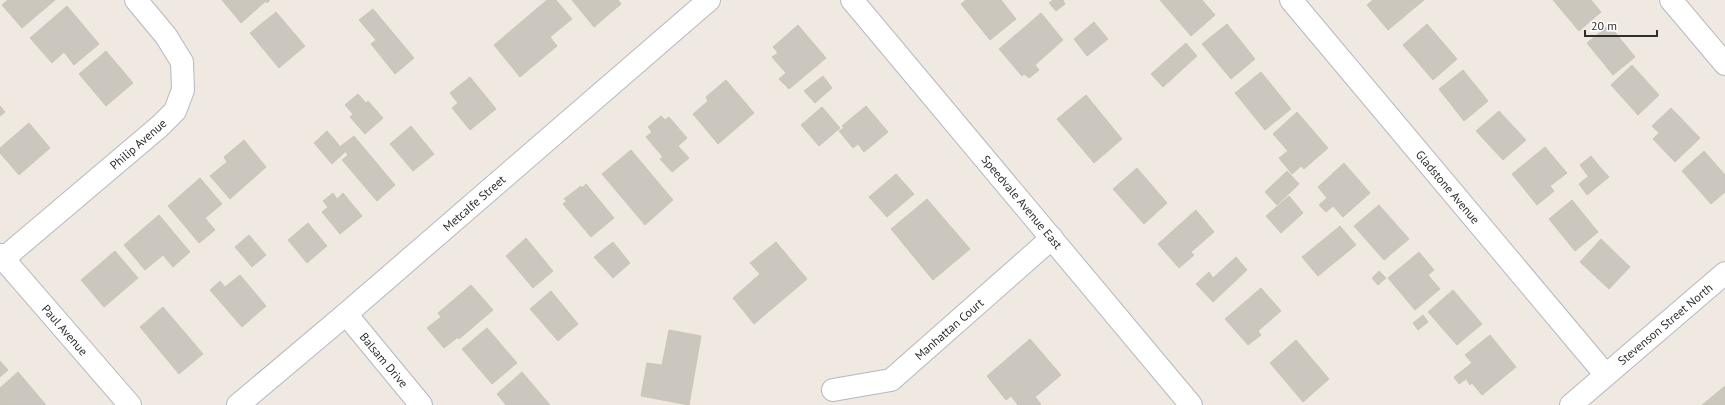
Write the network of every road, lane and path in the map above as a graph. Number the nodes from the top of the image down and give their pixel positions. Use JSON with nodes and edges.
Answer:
{"nodes":[{"id":1,"x":136,"y":0,"type":"edge"},
{"id":2,"x":709,"y":0,"type":"edge"},
{"id":3,"x":852,"y":0,"type":"edge"},
{"id":4,"x":1291,"y":0,"type":"edge"},
{"id":5,"x":1671,"y":0,"type":"edge"},
{"id":6,"x":1725,"y":64,"type":"edge"},
{"id":7,"x":1052,"y":238,"type":"junction"},
{"id":8,"x":2,"y":257,"type":"edge"},
{"id":9,"x":1725,"y":273,"type":"edge"},
{"id":10,"x":346,"y":314,"type":"junction"},
{"id":11,"x":1605,"y":374,"type":"junction"},
{"id":12,"x":833,"y":390,"type":"dead end"},
{"id":13,"x":130,"y":405,"type":"edge"},
{"id":14,"x":238,"y":405,"type":"edge"},
{"id":15,"x":421,"y":405,"type":"edge"},
{"id":16,"x":1191,"y":405,"type":"edge"},
{"id":17,"x":1571,"y":405,"type":"edge"}],
"edges":[{"from":1,"to":8,"type":"street","name":"Philip Avenue"},
{"from":2,"to":10,"type":"street","name":"Metcalfe Street"},
{"from":3,"to":7,"type":"street","name":"Speedvale Avenue East"},
{"from":4,"to":11,"type":"street","name":"Gladstone Avenue"},
{"from":5,"to":6,"type":"street"},
{"from":7,"to":12,"type":"street","name":"Manhattan Court"},
{"from":7,"to":16,"type":"street","name":"Speedvale Avenue East"},
{"from":8,"to":13,"type":"street","name":"Paul Avenue"},
{"from":9,"to":11,"type":"street","name":"Stevenson Street North"},
{"from":10,"to":14,"type":"street","name":"Metcalfe Street"},
{"from":10,"to":15,"type":"street","name":"Balsam Drive"},
{"from":11,"to":17,"type":"street","name":"Stevenson Street North"}]}
